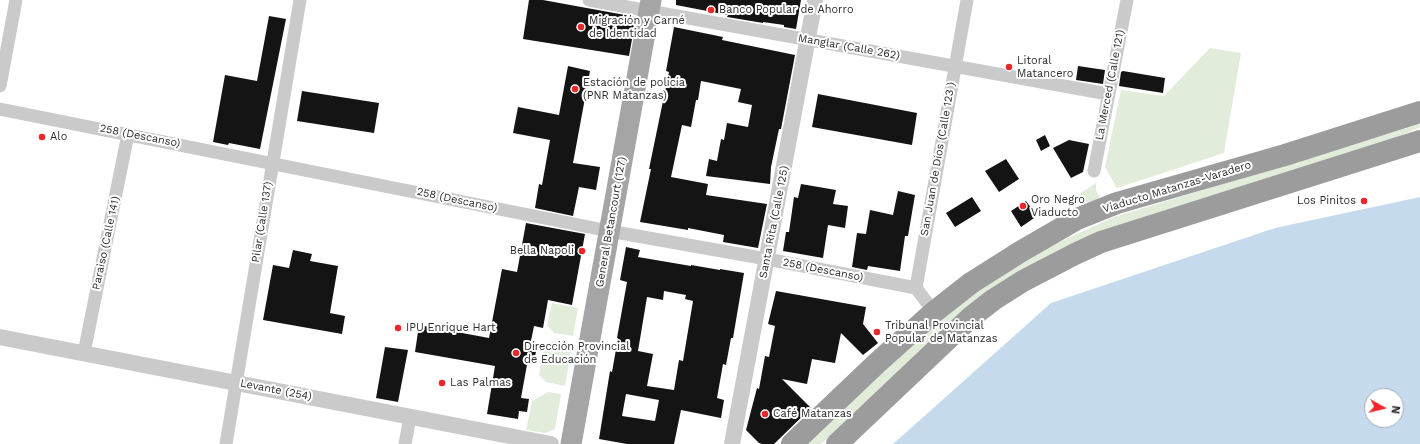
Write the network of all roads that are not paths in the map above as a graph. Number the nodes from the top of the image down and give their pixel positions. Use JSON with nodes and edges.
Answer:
{"nodes":[{"id":1,"x":16,"y":0,"type":"edge"},
{"id":2,"x":300,"y":0,"type":"edge"},
{"id":3,"x":589,"y":0,"type":"edge"},
{"id":4,"x":815,"y":0,"type":"edge"},
{"id":5,"x":967,"y":0,"type":"edge"},
{"id":6,"x":1127,"y":0,"type":"edge"},
{"id":7,"x":650,"y":5,"type":"edge"},
{"id":8,"x":808,"y":40,"type":"junction"},
{"id":9,"x":955,"y":65,"type":"junction"},
{"id":10,"x":0,"y":86,"type":"edge"},
{"id":11,"x":1108,"y":94,"type":"junction"},
{"id":12,"x":0,"y":109,"type":"edge"},
{"id":13,"x":1420,"y":112,"type":"edge"},
{"id":14,"x":128,"y":134,"type":"junction"},
{"id":15,"x":1420,"y":141,"type":"edge"},
{"id":16,"x":272,"y":163,"type":"junction"},
{"id":17,"x":1094,"y":170,"type":"dead end"},
{"id":18,"x":609,"y":231,"type":"junction"},
{"id":19,"x":767,"y":259,"type":"junction"},
{"id":20,"x":916,"y":288,"type":"junction"},
{"id":21,"x":934,"y":312,"type":"junction"},
{"id":22,"x":0,"y":337,"type":"edge"},
{"id":23,"x":84,"y":353,"type":"junction"},
{"id":24,"x":235,"y":382,"type":"junction"},
{"id":25,"x":410,"y":417,"type":"junction"},
{"id":26,"x":226,"y":444,"type":"edge"},
{"id":27,"x":405,"y":444,"type":"edge"},
{"id":28,"x":551,"y":444,"type":"edge"},
{"id":29,"x":570,"y":444,"type":"edge"},
{"id":30,"x":732,"y":444,"type":"edge"},
{"id":31,"x":792,"y":444,"type":"edge"},
{"id":32,"x":837,"y":444,"type":"edge"}],
"edges":[{"from":1,"to":10,"type":"street"},
{"from":2,"to":16,"type":"street","name":"Pilar (Calle 137)"},
{"from":3,"to":7,"type":"street","name":"Manglar (Calle 262)"},
{"from":4,"to":8,"type":"street","name":"Santa Rita (Calle 125)"},
{"from":5,"to":9,"type":"street","name":"San Juan de Díos (Calle 123 )"},
{"from":6,"to":11,"type":"street","name":"La Merced (Calle 121)"},
{"from":7,"to":8,"type":"street","name":"Manglar (Calle 262)"},
{"from":7,"to":18,"type":"main road","name":"General Betancourt (127)"},
{"from":8,"to":9,"type":"street","name":"Manglar (Calle 262)"},
{"from":8,"to":19,"type":"street","name":"Santa Rita (Calle 125)"},
{"from":9,"to":11,"type":"street","name":"Manglar (Calle 262)"},
{"from":9,"to":20,"type":"street","name":"San Juan de Díos (Calle 123 )"},
{"from":11,"to":17,"type":"street","name":"La Merced (Calle 121)"},
{"from":12,"to":14,"type":"street","name":"258 (Descanso)"},
{"from":13,"to":21,"type":"highway","name":"Viaducto Matanzas-Varadero"},
{"from":14,"to":16,"type":"street","name":"258 (Descanso)"},
{"from":14,"to":23,"type":"street","name":"Paraiso (Calle 141)"},
{"from":15,"to":32,"type":"highway"},
{"from":16,"to":18,"type":"street","name":"258 (Descanso)"},
{"from":16,"to":24,"type":"street","name":"Pilar (Calle 137)"},
{"from":18,"to":19,"type":"street","name":"258 (Descanso)"},
{"from":18,"to":29,"type":"main road","name":"General Betancourt (127)"},
{"from":19,"to":20,"type":"street","name":"258 (Descanso)"},
{"from":19,"to":30,"type":"street","name":"Santa Rita (Calle 125)"},
{"from":20,"to":21,"type":"street"},
{"from":21,"to":31,"type":"highway","name":"Viaducto Matanzas-Varadero"},
{"from":22,"to":23,"type":"street","name":"Levante (254)"},
{"from":23,"to":24,"type":"street","name":"Levante (254)"},
{"from":24,"to":25,"type":"street","name":"Levante (254)"},
{"from":24,"to":26,"type":"street","name":"Pilar (Calle 137)"},
{"from":25,"to":27,"type":"street"},
{"from":25,"to":28,"type":"street","name":"Levante (254)"}]}
